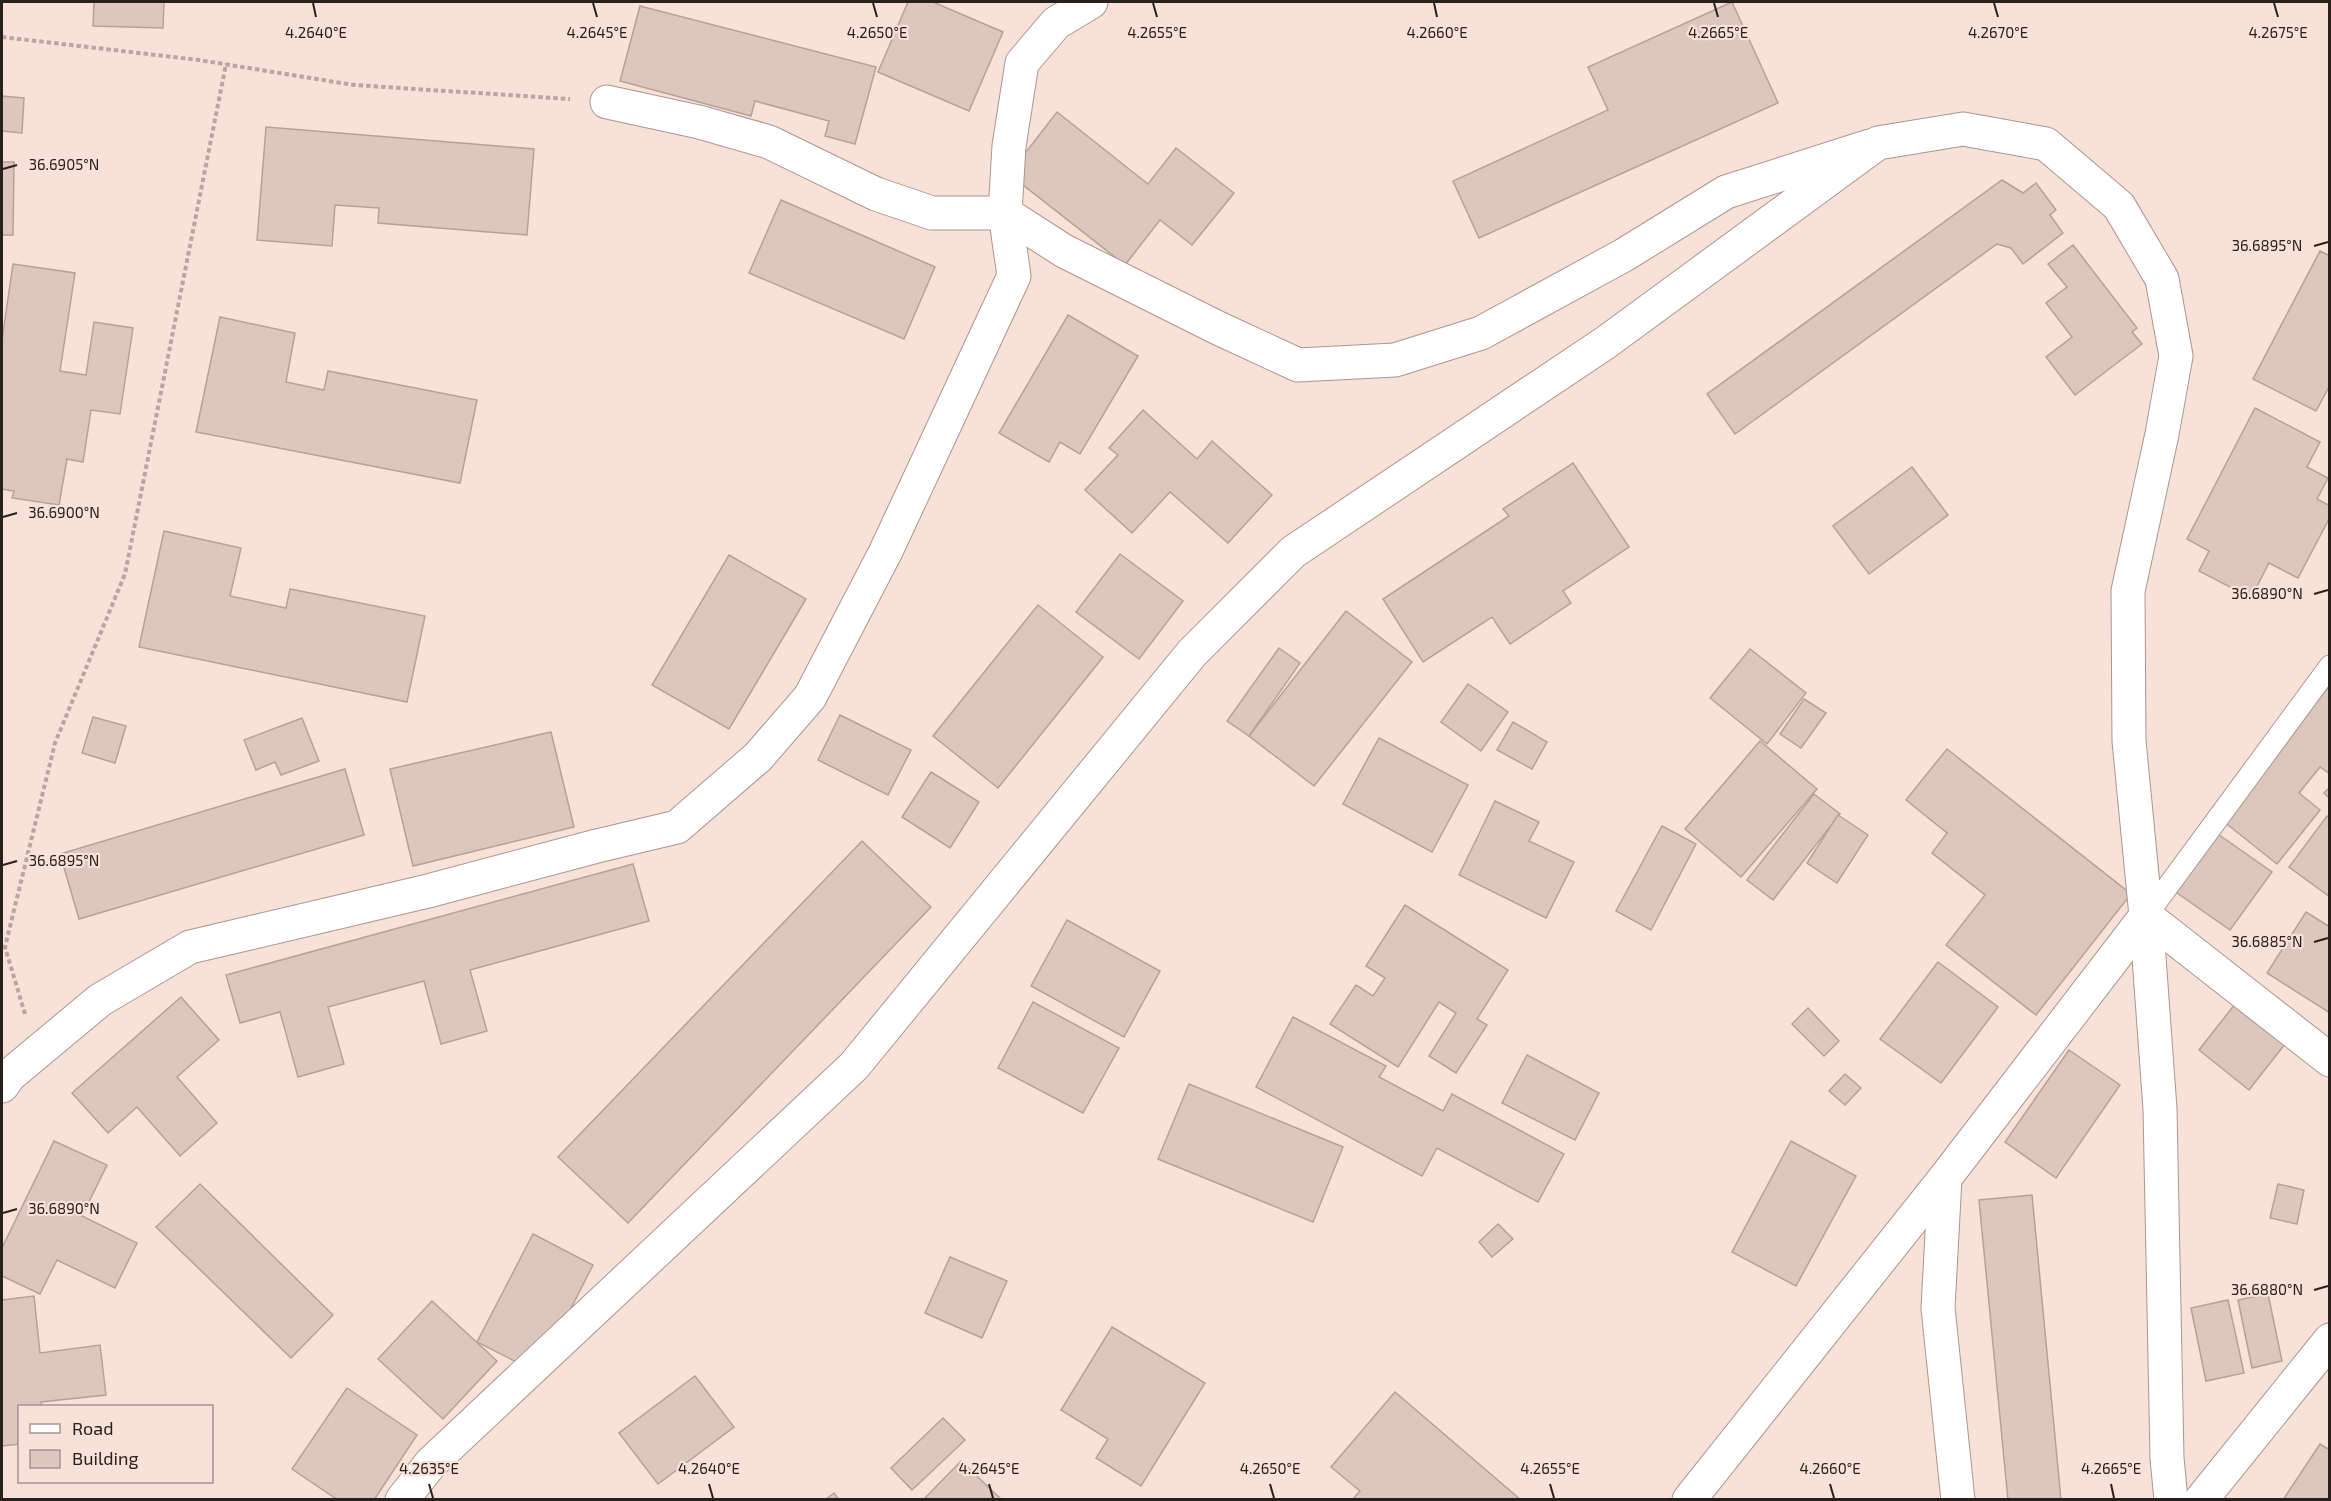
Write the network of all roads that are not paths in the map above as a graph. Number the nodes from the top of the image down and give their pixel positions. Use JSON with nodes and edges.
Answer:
{"nodes":[{"id":1,"x":1091,"y":2,"type":"edge"},
{"id":2,"x":607,"y":102,"type":"road end"},
{"id":3,"x":1878,"y":143,"type":"junction"},
{"id":4,"x":1005,"y":213,"type":"junction"},
{"id":5,"x":2330,"y":666,"type":"edge"},
{"id":6,"x":2146,"y":916,"type":"junction"},
{"id":7,"x":2330,"y":1060,"type":"edge"},
{"id":8,"x":2,"y":1086,"type":"edge"},
{"id":9,"x":1945,"y":1178,"type":"junction"},
{"id":10,"x":2330,"y":1340,"type":"edge"},
{"id":11,"x":402,"y":1500,"type":"edge"},
{"id":12,"x":1689,"y":1500,"type":"edge"},
{"id":13,"x":1958,"y":1500,"type":"edge"},
{"id":14,"x":2171,"y":1500,"type":"edge"},
{"id":15,"x":2201,"y":1500,"type":"edge"}],
"edges":[{"from":1,"to":4,"type":"street"},
{"from":2,"to":4,"type":"street"},
{"from":3,"to":4,"type":"street"},
{"from":3,"to":6,"type":"street"},
{"from":3,"to":11,"type":"street"},
{"from":4,"to":8,"type":"street"},
{"from":5,"to":6,"type":"lane"},
{"from":6,"to":7,"type":"street"},
{"from":6,"to":9,"type":"street"},
{"from":6,"to":14,"type":"street"},
{"from":9,"to":12,"type":"street"},
{"from":9,"to":13,"type":"street"},
{"from":10,"to":15,"type":"street"}]}
